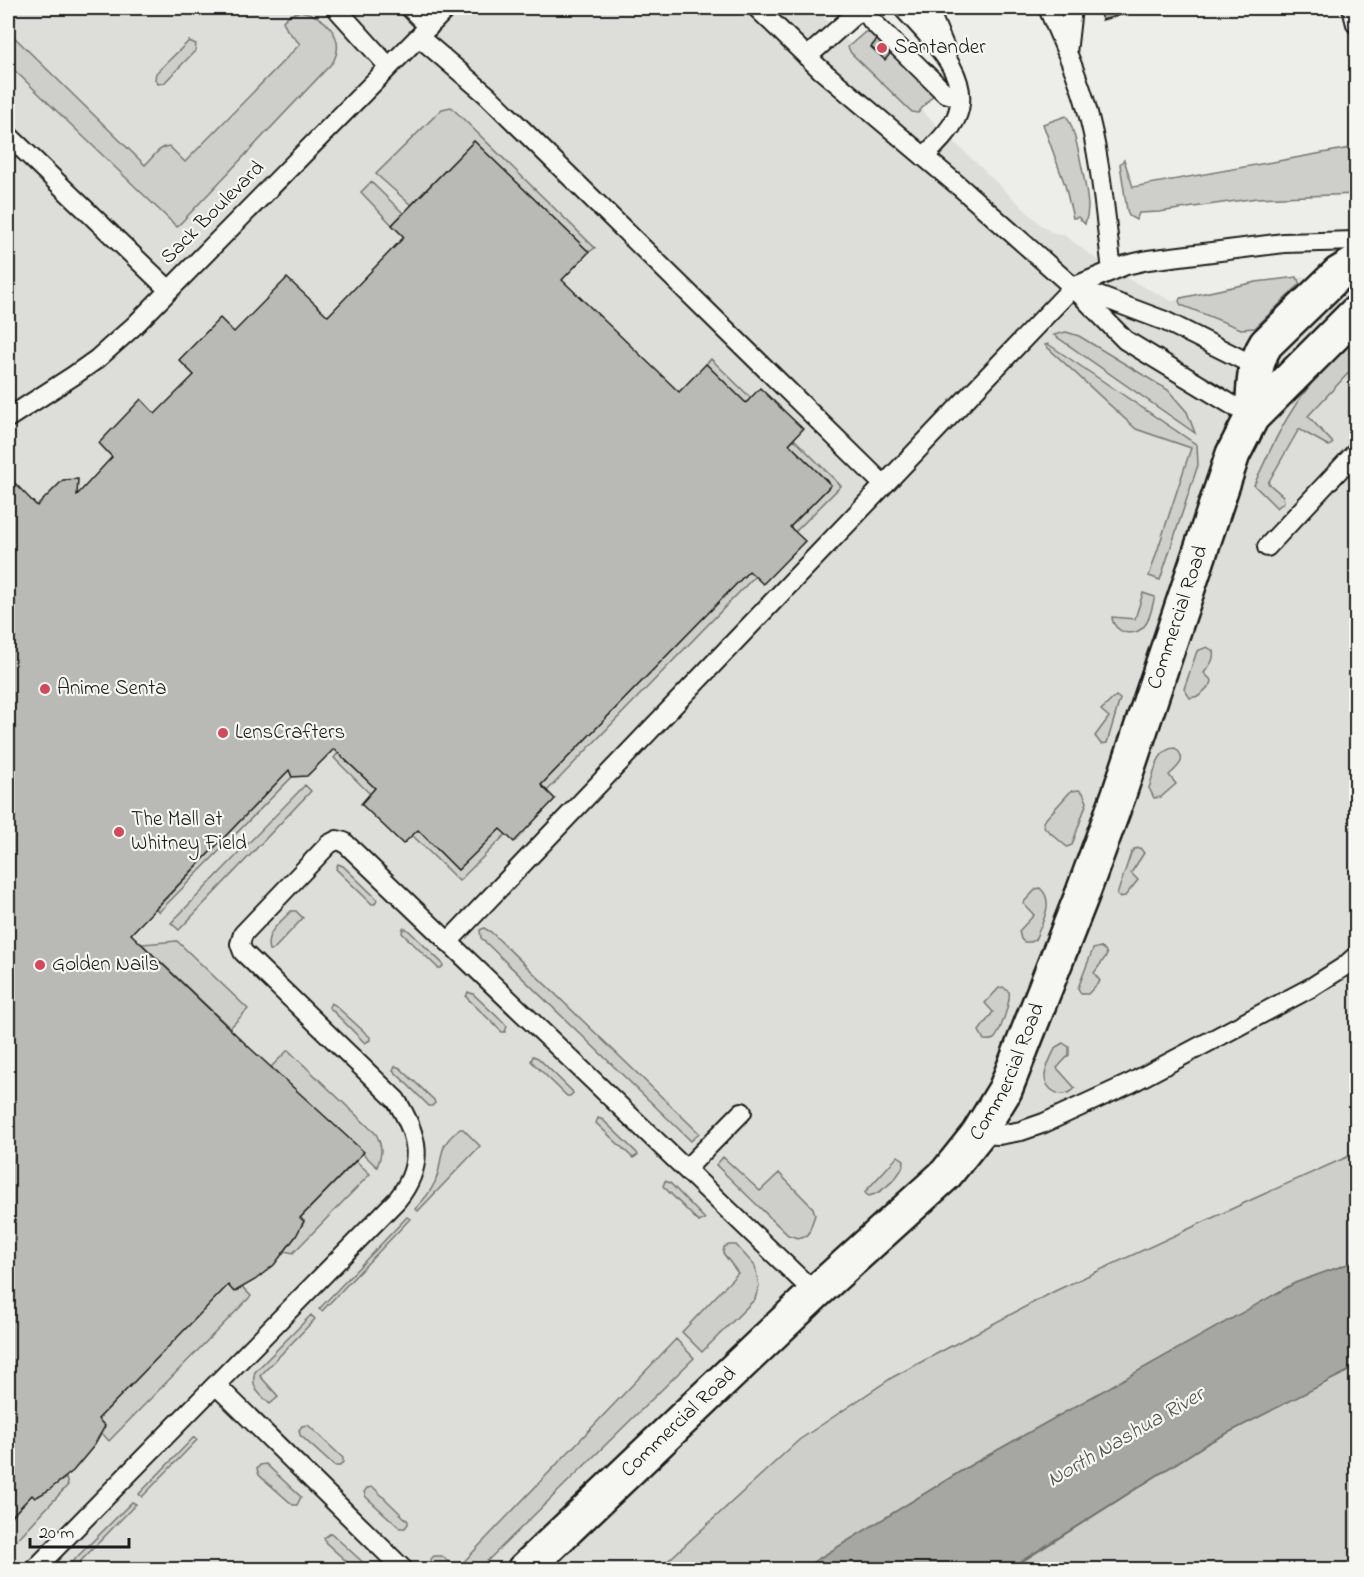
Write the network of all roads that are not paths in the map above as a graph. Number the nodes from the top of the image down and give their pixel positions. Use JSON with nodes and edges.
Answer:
{"nodes":[{"id":1,"x":336,"y":8,"type":"edge"},
{"id":2,"x":410,"y":8,"type":"edge"},
{"id":3,"x":447,"y":8,"type":"edge"},
{"id":4,"x":757,"y":8,"type":"edge"},
{"id":5,"x":862,"y":8,"type":"edge"},
{"id":6,"x":867,"y":8,"type":"edge"},
{"id":7,"x":903,"y":8,"type":"edge"},
{"id":8,"x":928,"y":8,"type":"edge"},
{"id":9,"x":1048,"y":8,"type":"edge"},
{"id":10,"x":1072,"y":8,"type":"edge"},
{"id":11,"x":1352,"y":8,"type":"edge"},
{"id":12,"x":1356,"y":24,"type":"edge"},
{"id":13,"x":424,"y":32,"type":"junction"},
{"id":14,"x":1067,"y":53,"type":"junction"},
{"id":15,"x":807,"y":57,"type":"junction"},
{"id":16,"x":952,"y":66,"type":"junction"},
{"id":17,"x":389,"y":67,"type":"junction"},
{"id":18,"x":960,"y":93,"type":"junction"},
{"id":19,"x":8,"y":135,"type":"edge"},
{"id":20,"x":924,"y":157,"type":"junction"},
{"id":21,"x":1356,"y":241,"type":"edge"},
{"id":22,"x":1356,"y":263,"type":"edge"},
{"id":23,"x":1112,"y":271,"type":"junction"},
{"id":24,"x":1073,"y":286,"type":"junction"},
{"id":25,"x":169,"y":290,"type":"junction"},
{"id":26,"x":1356,"y":313,"type":"edge"},
{"id":27,"x":1255,"y":366,"type":"junction"},
{"id":28,"x":1288,"y":383,"type":"junction"},
{"id":29,"x":1252,"y":417,"type":"junction"},
{"id":30,"x":8,"y":418,"type":"edge"},
{"id":31,"x":1356,"y":452,"type":"edge"},
{"id":32,"x":884,"y":485,"type":"junction"},
{"id":33,"x":1267,"y":547,"type":"dead end"},
{"id":34,"x":448,"y":942,"type":"junction"},
{"id":35,"x":1356,"y":956,"type":"edge"},
{"id":36,"x":742,"y":1112,"type":"dead end"},
{"id":37,"x":978,"y":1134,"type":"junction"},
{"id":38,"x":686,"y":1169,"type":"junction"},
{"id":39,"x":815,"y":1293,"type":"junction"},
{"id":40,"x":216,"y":1385,"type":"junction"},
{"id":41,"x":34,"y":1569,"type":"edge"},
{"id":42,"x":404,"y":1569,"type":"edge"},
{"id":43,"x":524,"y":1569,"type":"edge"}],
"edges":[{"from":1,"to":17,"type":"lane"},
{"from":2,"to":13,"type":"lane"},
{"from":3,"to":13,"type":"lane","name":"Sack Boulevard"},
{"from":4,"to":15,"type":"lane"},
{"from":5,"to":15,"type":"lane"},
{"from":6,"to":18,"type":"lane"},
{"from":7,"to":16,"type":"lane"},
{"from":8,"to":16,"type":"lane"},
{"from":9,"to":14,"type":"lane"},
{"from":10,"to":14,"type":"lane"},
{"from":11,"to":12,"type":"lane"},
{"from":13,"to":17,"type":"lane","name":"Sack Boulevard"},
{"from":13,"to":32,"type":"lane"},
{"from":14,"to":23,"type":"lane"},
{"from":15,"to":20,"type":"lane"},
{"from":16,"to":18,"type":"lane"},
{"from":17,"to":25,"type":"lane","name":"Sack Boulevard"},
{"from":18,"to":20,"type":"lane"},
{"from":19,"to":25,"type":"lane","name":"Sack Boulevard"},
{"from":20,"to":24,"type":"lane"},
{"from":21,"to":23,"type":"lane"},
{"from":22,"to":27,"type":"street","name":"Commercial Road"},
{"from":23,"to":24,"type":"lane"},
{"from":24,"to":27,"type":"lane"},
{"from":24,"to":29,"type":"lane"},
{"from":24,"to":32,"type":"lane"},
{"from":25,"to":30,"type":"lane"},
{"from":26,"to":28,"type":"street","name":"Commercial Road"},
{"from":27,"to":28,"type":"lane"},
{"from":27,"to":29,"type":"street","name":"Commercial Road"},
{"from":28,"to":29,"type":"street","name":"Commercial Road"},
{"from":29,"to":37,"type":"street","name":"Commercial Road"},
{"from":31,"to":33,"type":"lane"},
{"from":32,"to":34,"type":"lane"},
{"from":34,"to":38,"type":"lane"},
{"from":34,"to":40,"type":"lane"},
{"from":35,"to":37,"type":"lane"},
{"from":36,"to":38,"type":"lane"},
{"from":37,"to":39,"type":"street","name":"Commercial Road"},
{"from":38,"to":39,"type":"lane"},
{"from":39,"to":43,"type":"street","name":"Commercial Road"},
{"from":40,"to":41,"type":"lane"},
{"from":40,"to":42,"type":"lane"}]}
